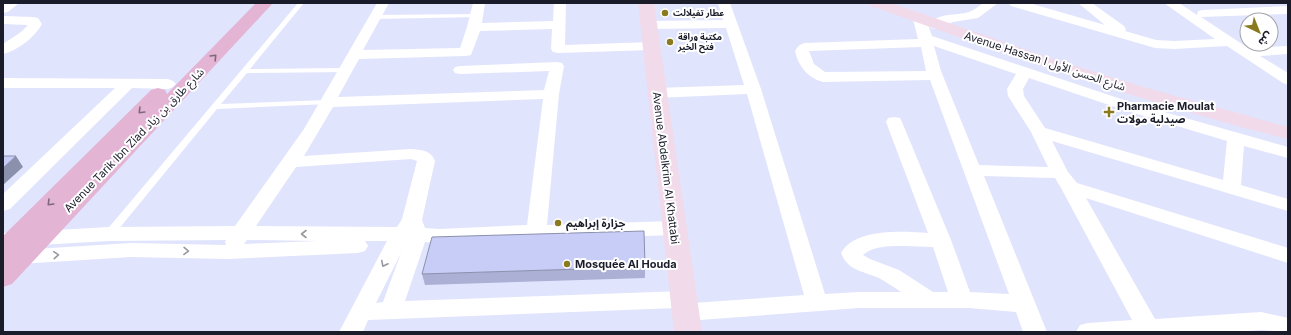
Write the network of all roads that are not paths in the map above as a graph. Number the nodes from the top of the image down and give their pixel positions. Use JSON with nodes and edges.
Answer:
{"nodes":[{"id":1,"x":13,"y":3,"type":"edge"},
{"id":2,"x":247,"y":3,"type":"edge"},
{"id":3,"x":265,"y":3,"type":"edge"},
{"id":4,"x":301,"y":3,"type":"edge"},
{"id":5,"x":560,"y":3,"type":"edge"},
{"id":6,"x":646,"y":3,"type":"edge"},
{"id":7,"x":724,"y":3,"type":"edge"},
{"id":8,"x":876,"y":3,"type":"edge"},
{"id":9,"x":992,"y":3,"type":"edge"},
{"id":10,"x":1015,"y":3,"type":"edge"},
{"id":11,"x":1084,"y":3,"type":"edge"},
{"id":12,"x":1170,"y":3,"type":"edge"},
{"id":13,"x":1185,"y":3,"type":"edge"},
{"id":14,"x":1274,"y":3,"type":"edge"},
{"id":15,"x":3,"y":9,"type":"edge"},
{"id":16,"x":379,"y":10,"type":"edge"},
{"id":17,"x":1287,"y":10,"type":"edge"},
{"id":18,"x":1203,"y":14,"type":"junction"},
{"id":19,"x":477,"y":15,"type":"edge"},
{"id":20,"x":3,"y":20,"type":"edge"},
{"id":21,"x":732,"y":24,"type":"junction"},
{"id":22,"x":558,"y":25,"type":"junction"},
{"id":23,"x":649,"y":25,"type":"junction"},
{"id":24,"x":927,"y":32,"type":"junction"},
{"id":25,"x":1129,"y":37,"type":"junction"},
{"id":26,"x":1239,"y":39,"type":"edge"},
{"id":27,"x":1230,"y":42,"type":"junction"},
{"id":28,"x":1239,"y":44,"type":"edge"},
{"id":29,"x":651,"y":46,"type":"junction"},
{"id":30,"x":558,"y":49,"type":"junction"},
{"id":31,"x":3,"y":50,"type":"edge"},
{"id":32,"x":466,"y":52,"type":"junction"},
{"id":33,"x":1257,"y":52,"type":"edge"},
{"id":34,"x":1260,"y":52,"type":"edge"},
{"id":35,"x":353,"y":55,"type":"junction"},
{"id":36,"x":557,"y":66,"type":"junction"},
{"id":37,"x":1288,"y":68,"type":"edge"},
{"id":38,"x":344,"y":70,"type":"junction"},
{"id":39,"x":460,"y":70,"type":"junction"},
{"id":40,"x":244,"y":71,"type":"junction"},
{"id":41,"x":1025,"y":72,"type":"junction"},
{"id":42,"x":936,"y":75,"type":"junction"},
{"id":43,"x":1288,"y":80,"type":"edge"},
{"id":44,"x":3,"y":83,"type":"edge"},
{"id":45,"x":128,"y":84,"type":"junction"},
{"id":46,"x":168,"y":84,"type":"junction"},
{"id":47,"x":753,"y":89,"type":"junction"},
{"id":48,"x":656,"y":93,"type":"junction"},
{"id":49,"x":551,"y":94,"type":"junction"},
{"id":50,"x":453,"y":97,"type":"junction"},
{"id":51,"x":326,"y":102,"type":"junction"},
{"id":52,"x":215,"y":107,"type":"junction"},
{"id":53,"x":894,"y":122,"type":"dead end"},
{"id":54,"x":1039,"y":132,"type":"junction"},
{"id":55,"x":1287,"y":133,"type":"edge"},
{"id":56,"x":1236,"y":139,"type":"junction"},
{"id":57,"x":1288,"y":153,"type":"edge"},
{"id":58,"x":291,"y":162,"type":"junction"},
{"id":59,"x":972,"y":170,"type":"junction"},
{"id":60,"x":1065,"y":180,"type":"junction"},
{"id":61,"x":1231,"y":188,"type":"junction"},
{"id":62,"x":3,"y":205,"type":"edge"},
{"id":63,"x":1288,"y":205,"type":"edge"},
{"id":64,"x":673,"y":228,"type":"junction"},
{"id":65,"x":536,"y":232,"type":"junction"},
{"id":66,"x":109,"y":234,"type":"junction"},
{"id":67,"x":240,"y":234,"type":"junction"},
{"id":68,"x":408,"y":235,"type":"junction"},
{"id":69,"x":41,"y":238,"type":"junction"},
{"id":70,"x":941,"y":240,"type":"junction"},
{"id":71,"x":9,"y":249,"type":"edge"},
{"id":72,"x":228,"y":252,"type":"junction"},
{"id":73,"x":1288,"y":256,"type":"edge"},
{"id":74,"x":3,"y":277,"type":"edge"},
{"id":75,"x":927,"y":299,"type":"junction"},
{"id":76,"x":962,"y":300,"type":"junction"},
{"id":77,"x":817,"y":304,"type":"junction"},
{"id":78,"x":1025,"y":304,"type":"junction"},
{"id":79,"x":391,"y":310,"type":"junction"},
{"id":80,"x":686,"y":314,"type":"edge"},
{"id":81,"x":356,"y":322,"type":"edge"},
{"id":82,"x":1148,"y":328,"type":"junction"},
{"id":83,"x":1288,"y":328,"type":"edge"},
{"id":84,"x":1035,"y":332,"type":"edge"},
{"id":85,"x":1088,"y":332,"type":"edge"}],
"edges":[{"from":1,"to":15,"type":"street"},
{"from":2,"to":46,"type":"main road","name":"Avenue Tarik Ibn Ziad شارع طارق بن زياد"},
{"from":69,"to":3,"type":"main road","name":"Avenue Tarik Ibn Ziad شارع طارق بن زياد","one_way":true},
{"from":4,"to":40,"type":"lane"},
{"from":5,"to":22,"type":"street"},
{"from":6,"to":23,"type":"main road","name":"Avenue Abdelkrim Al Khattabi"},
{"from":7,"to":21,"type":"street"},
{"from":8,"to":24,"type":"main road","name":"Avenue Hassan I شارع الحسن الأول"},
{"from":9,"to":24,"type":"street"},
{"from":10,"to":25,"type":"street"},
{"from":11,"to":25,"type":"street"},
{"from":12,"to":27,"type":"street"},
{"from":13,"to":18,"type":"street"},
{"from":14,"to":17,"type":"street"},
{"from":16,"to":19,"type":"lane"},
{"from":16,"to":35,"type":"street"},
{"from":17,"to":18,"type":"street"},
{"from":18,"to":26,"type":"street"},
{"from":19,"to":22,"type":"street"},
{"from":19,"to":32,"type":"street"},
{"from":20,"to":31,"type":"street"},
{"from":21,"to":23,"type":"street"},
{"from":21,"to":47,"type":"street"},
{"from":22,"to":30,"type":"street"},
{"from":23,"to":29,"type":"main road","name":"Avenue Abdelkrim Al Khattabi"},
{"from":24,"to":41,"type":"street"},
{"from":24,"to":42,"type":"street"},
{"from":24,"to":42,"type":"street"},
{"from":24,"to":55,"type":"main road","name":"Avenue Hassan I شارع الحسن الأول"},
{"from":25,"to":27,"type":"street"},
{"from":27,"to":28,"type":"street"},
{"from":29,"to":30,"type":"street"},
{"from":29,"to":48,"type":"main road","name":"Avenue Abdelkrim Al Khattabi"},
{"from":30,"to":36,"type":"street"},
{"from":32,"to":35,"type":"street"},
{"from":32,"to":39,"type":"street"},
{"from":33,"to":43,"type":"street"},
{"from":34,"to":37,"type":"street"},
{"from":35,"to":38,"type":"street"},
{"from":36,"to":39,"type":"street"},
{"from":36,"to":49,"type":"street"},
{"from":38,"to":40,"type":"lane"},
{"from":38,"to":51,"type":"street"},
{"from":39,"to":50,"type":"street"},
{"from":40,"to":52,"type":"lane"},
{"from":41,"to":54,"type":"street"},
{"from":41,"to":56,"type":"street"},
{"from":42,"to":59,"type":"street"},
{"from":44,"to":45,"type":"street"},
{"from":45,"to":46,"type":"street"},
{"from":45,"to":62,"type":"street"},
{"from":46,"to":71,"type":"main road","name":"Avenue Tarik Ibn Ziad شارع طارق بن زياد","one_way":true},
{"from":47,"to":48,"type":"street"},
{"from":47,"to":77,"type":"street"},
{"from":48,"to":64,"type":"main road","name":"Avenue Abdelkrim Al Khattabi"},
{"from":49,"to":50,"type":"street"},
{"from":49,"to":65,"type":"street"},
{"from":50,"to":51,"type":"street"},
{"from":51,"to":52,"type":"lane"},
{"from":51,"to":58,"type":"street"},
{"from":52,"to":66,"type":"lane"},
{"from":53,"to":70,"type":"street"},
{"from":54,"to":60,"type":"street"},
{"from":54,"to":61,"type":"street"},
{"from":56,"to":57,"type":"street"},
{"from":56,"to":61,"type":"street"},
{"from":58,"to":67,"type":"street"},
{"from":58,"to":68,"type":"street"},
{"from":59,"to":60,"type":"street"},
{"from":59,"to":78,"type":"street"},
{"from":60,"to":73,"type":"street"},
{"from":60,"to":82,"type":"street"},
{"from":61,"to":63,"type":"street"},
{"from":64,"to":65,"type":"street"},
{"from":64,"to":80,"type":"main road","name":"Avenue Abdelkrim Al Khattabi"},
{"from":65,"to":68,"type":"street"},
{"from":66,"to":67,"type":"street"},
{"from":66,"to":69,"type":"street"},
{"from":68,"to":67,"type":"street","one_way":true},
{"from":67,"to":72,"type":"street"},
{"from":68,"to":72,"type":"street"},
{"from":68,"to":79,"type":"street"},
{"from":68,"to":81,"type":"street","one_way":true},
{"from":69,"to":71,"type":"main road","name":"Avenue Tarik Ibn Ziad شارع طارق بن زياد"},
{"from":70,"to":75,"type":"street"},
{"from":70,"to":76,"type":"street"},
{"from":71,"to":72,"type":"street","one_way":true},
{"from":71,"to":74,"type":"main road","name":"Avenue Tarik Ibn Ziad شارع طارق بن زياد"},
{"from":75,"to":76,"type":"street"},
{"from":75,"to":77,"type":"street"},
{"from":76,"to":78,"type":"street"},
{"from":77,"to":80,"type":"street"},
{"from":78,"to":84,"type":"street"},
{"from":79,"to":80,"type":"street"},
{"from":79,"to":81,"type":"street"},
{"from":82,"to":83,"type":"street"},
{"from":82,"to":85,"type":"street"}]}
